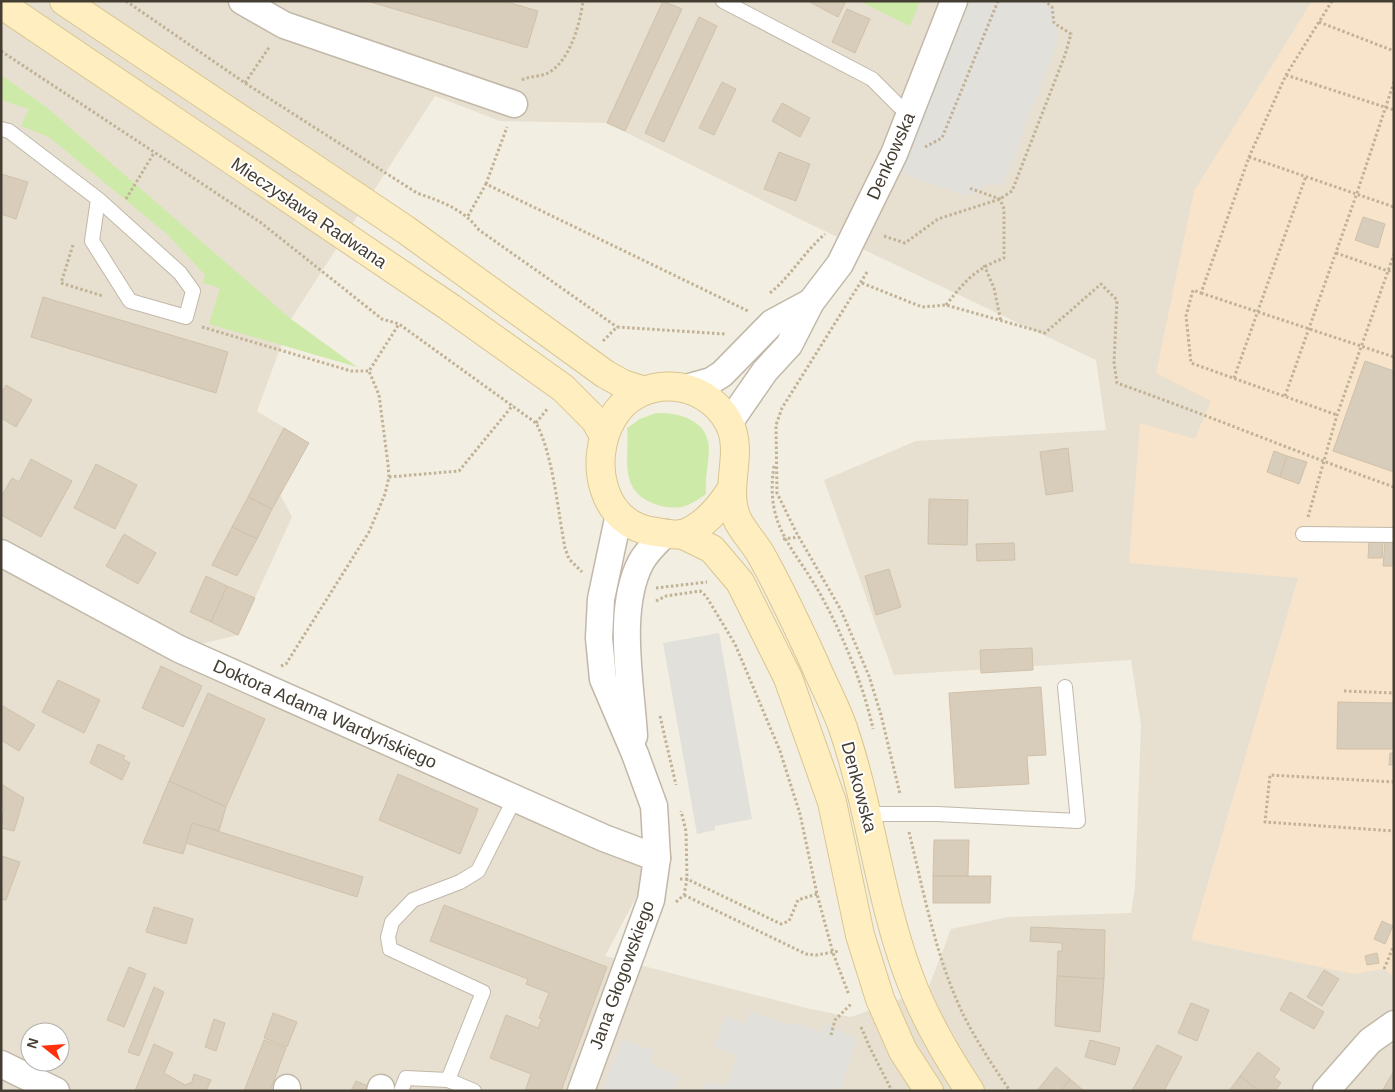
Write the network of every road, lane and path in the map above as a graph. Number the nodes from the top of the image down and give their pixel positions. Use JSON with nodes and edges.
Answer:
{"nodes":[{"id":1,"x":64,"y":1,"type":"edge"},
{"id":2,"x":126,"y":1,"type":"edge"},
{"id":3,"x":242,"y":1,"type":"edge"},
{"id":4,"x":583,"y":1,"type":"edge"},
{"id":5,"x":723,"y":1,"type":"edge"},
{"id":6,"x":954,"y":1,"type":"edge"},
{"id":7,"x":1045,"y":1,"type":"edge"},
{"id":8,"x":1332,"y":1,"type":"edge"},
{"id":9,"x":1,"y":4,"type":"edge"},
{"id":10,"x":1319,"y":22,"type":"junction"},
{"id":11,"x":284,"y":25,"type":"junction"},
{"id":12,"x":1,"y":51,"type":"edge"},
{"id":13,"x":1394,"y":51,"type":"edge"},
{"id":14,"x":1286,"y":74,"type":"junction"},
{"id":15,"x":1394,"y":82,"type":"edge"},
{"id":16,"x":245,"y":83,"type":"junction"},
{"id":17,"x":514,"y":104,"type":"joint"},
{"id":18,"x":1385,"y":107,"type":"junction"},
{"id":19,"x":1394,"y":110,"type":"edge"},
{"id":20,"x":911,"y":112,"type":"junction"},
{"id":21,"x":1,"y":129,"type":"edge"},
{"id":22,"x":499,"y":148,"type":"dead end"},
{"id":23,"x":154,"y":153,"type":"junction"},
{"id":24,"x":1249,"y":157,"type":"junction"},
{"id":25,"x":1306,"y":176,"type":"junction"},
{"id":26,"x":486,"y":184,"type":"junction"},
{"id":27,"x":969,"y":188,"type":"dead end"},
{"id":28,"x":1358,"y":194,"type":"junction"},
{"id":29,"x":98,"y":199,"type":"junction"},
{"id":30,"x":1000,"y":199,"type":"junction"},
{"id":31,"x":1394,"y":207,"type":"edge"},
{"id":32,"x":116,"y":215,"type":"junction"},
{"id":33,"x":468,"y":216,"type":"junction"},
{"id":34,"x":831,"y":229,"type":"dead end"},
{"id":35,"x":884,"y":236,"type":"dead end"},
{"id":36,"x":74,"y":241,"type":"dead end"},
{"id":37,"x":1336,"y":253,"type":"junction"},
{"id":38,"x":1394,"y":254,"type":"edge"},
{"id":39,"x":984,"y":265,"type":"junction"},
{"id":40,"x":1394,"y":270,"type":"edge"},
{"id":41,"x":1388,"y":271,"type":"junction"},
{"id":42,"x":862,"y":283,"type":"dead end"},
{"id":43,"x":1201,"y":293,"type":"junction"},
{"id":44,"x":768,"y":295,"type":"dead end"},
{"id":45,"x":107,"y":297,"type":"dead end"},
{"id":46,"x":811,"y":302,"type":"junction"},
{"id":47,"x":946,"y":305,"type":"junction"},
{"id":48,"x":755,"y":306,"type":"dead end"},
{"id":49,"x":1258,"y":311,"type":"junction"},
{"id":50,"x":1001,"y":322,"type":"junction"},
{"id":51,"x":399,"y":324,"type":"junction"},
{"id":52,"x":200,"y":326,"type":"dead end"},
{"id":53,"x":616,"y":326,"type":"dead end"},
{"id":54,"x":1308,"y":328,"type":"junction"},
{"id":55,"x":1362,"y":346,"type":"junction"},
{"id":56,"x":1394,"y":357,"type":"edge"},
{"id":57,"x":369,"y":371,"type":"junction"},
{"id":58,"x":1234,"y":378,"type":"junction"},
{"id":59,"x":686,"y":388,"type":"junction"},
{"id":60,"x":642,"y":390,"type":"junction"},
{"id":61,"x":790,"y":396,"type":"dead end"},
{"id":62,"x":1285,"y":396,"type":"junction"},
{"id":63,"x":513,"y":405,"type":"junction"},
{"id":64,"x":1337,"y":415,"type":"junction"},
{"id":65,"x":729,"y":423,"type":"junction"},
{"id":66,"x":604,"y":436,"type":"junction"},
{"id":67,"x":1323,"y":462,"type":"junction"},
{"id":68,"x":389,"y":477,"type":"junction"},
{"id":69,"x":1394,"y":487,"type":"edge"},
{"id":70,"x":731,"y":490,"type":"junction"},
{"id":71,"x":619,"y":514,"type":"junction"},
{"id":72,"x":674,"y":534,"type":"junction"},
{"id":73,"x":1303,"y":534,"type":"joint"},
{"id":74,"x":1394,"y":535,"type":"edge"},
{"id":75,"x":799,"y":537,"type":"junction"},
{"id":76,"x":785,"y":538,"type":"dead end"},
{"id":77,"x":1,"y":553,"type":"edge"},
{"id":78,"x":605,"y":577,"type":"junction"},
{"id":79,"x":709,"y":582,"type":"dead end"},
{"id":80,"x":645,"y":586,"type":"junction"},
{"id":81,"x":656,"y":601,"type":"junction"},
{"id":82,"x":656,"y":608,"type":"dead end"},
{"id":83,"x":288,"y":671,"type":"dead end"},
{"id":84,"x":1065,"y":687,"type":"dead end"},
{"id":85,"x":1344,"y":691,"type":"dead end"},
{"id":86,"x":1394,"y":693,"type":"edge"},
{"id":87,"x":660,"y":714,"type":"dead end"},
{"id":88,"x":635,"y":754,"type":"junction"},
{"id":89,"x":1394,"y":782,"type":"edge"},
{"id":90,"x":677,"y":792,"type":"dead end"},
{"id":91,"x":515,"y":798,"type":"junction"},
{"id":92,"x":679,"y":802,"type":"dead end"},
{"id":93,"x":868,"y":814,"type":"junction"},
{"id":94,"x":904,"y":814,"type":"junction"},
{"id":95,"x":1394,"y":830,"type":"edge"},
{"id":96,"x":657,"y":858,"type":"junction"},
{"id":97,"x":687,"y":879,"type":"junction"},
{"id":98,"x":673,"y":880,"type":"dead end"},
{"id":99,"x":817,"y":894,"type":"junction"},
{"id":100,"x":684,"y":895,"type":"dead end"},
{"id":101,"x":839,"y":942,"type":"dead end"},
{"id":102,"x":1394,"y":945,"type":"edge"},
{"id":103,"x":841,"y":951,"type":"junction"},
{"id":104,"x":833,"y":952,"type":"junction"},
{"id":105,"x":845,"y":960,"type":"dead end"},
{"id":106,"x":1384,"y":969,"type":"dead end"},
{"id":107,"x":852,"y":1003,"type":"junction"},
{"id":108,"x":856,"y":1012,"type":"dead end"},
{"id":109,"x":859,"y":1021,"type":"dead end"},
{"id":110,"x":1394,"y":1024,"type":"edge"},
{"id":111,"x":831,"y":1035,"type":"dead end"},
{"id":112,"x":1,"y":1064,"type":"edge"},
{"id":113,"x":448,"y":1080,"type":"junction"},
{"id":114,"x":387,"y":1090,"type":"edge"},
{"id":115,"x":56,"y":1091,"type":"edge"},
{"id":116,"x":474,"y":1091,"type":"edge"},
{"id":117,"x":581,"y":1091,"type":"edge"},
{"id":118,"x":892,"y":1091,"type":"edge"},
{"id":119,"x":929,"y":1091,"type":"edge"},
{"id":120,"x":970,"y":1091,"type":"edge"},
{"id":121,"x":1010,"y":1091,"type":"edge"},
{"id":122,"x":1326,"y":1091,"type":"edge"}],
"edges":[{"from":1,"to":60,"type":"main road"},
{"from":2,"to":16,"type":"path"},
{"from":3,"to":11,"type":"street"},
{"from":4,"to":17,"type":"path"},
{"from":5,"to":20,"type":"lane"},
{"from":6,"to":20,"type":"street","name":"Denkowska"},
{"from":7,"to":30,"type":"path"},
{"from":8,"to":10,"type":"path"},
{"from":9,"to":66,"type":"main road","name":"Mieczysława Radwana"},
{"from":10,"to":13,"type":"path"},
{"from":10,"to":14,"type":"path"},
{"from":11,"to":16,"type":"path"},
{"from":11,"to":17,"type":"street"},
{"from":12,"to":23,"type":"path"},
{"from":14,"to":18,"type":"path"},
{"from":14,"to":24,"type":"path"},
{"from":15,"to":18,"type":"path"},
{"from":16,"to":33,"type":"path"},
{"from":18,"to":19,"type":"path"},
{"from":18,"to":28,"type":"path"},
{"from":20,"to":46,"type":"street","name":"Denkowska"},
{"from":21,"to":29,"type":"lane"},
{"from":22,"to":26,"type":"path"},
{"from":23,"to":32,"type":"path"},
{"from":23,"to":51,"type":"path"},
{"from":24,"to":25,"type":"path"},
{"from":24,"to":43,"type":"path"},
{"from":25,"to":28,"type":"path"},
{"from":25,"to":49,"type":"path"},
{"from":26,"to":33,"type":"path"},
{"from":26,"to":48,"type":"path"},
{"from":27,"to":30,"type":"path"},
{"from":28,"to":31,"type":"path"},
{"from":28,"to":37,"type":"path"},
{"from":29,"to":32,"type":"lane"},
{"from":29,"to":32,"type":"lane"},
{"from":30,"to":35,"type":"path"},
{"from":30,"to":39,"type":"path"},
{"from":33,"to":53,"type":"path"},
{"from":34,"to":44,"type":"path"},
{"from":36,"to":45,"type":"path"},
{"from":37,"to":41,"type":"path"},
{"from":37,"to":54,"type":"path"},
{"from":38,"to":41,"type":"path"},
{"from":39,"to":47,"type":"path"},
{"from":39,"to":50,"type":"path"},
{"from":40,"to":41,"type":"path"},
{"from":41,"to":55,"type":"path"},
{"from":42,"to":47,"type":"path"},
{"from":43,"to":49,"type":"path"},
{"from":43,"to":58,"type":"path"},
{"from":46,"to":59,"type":"street","name":"Denkowska"},
{"from":46,"to":65,"type":"street","name":"Denkowska"},
{"from":47,"to":50,"type":"path"},
{"from":49,"to":54,"type":"path"},
{"from":49,"to":58,"type":"path"},
{"from":50,"to":67,"type":"path"},
{"from":51,"to":57,"type":"path"},
{"from":51,"to":63,"type":"path"},
{"from":52,"to":57,"type":"path"},
{"from":54,"to":55,"type":"path"},
{"from":54,"to":62,"type":"path"},
{"from":55,"to":56,"type":"path"},
{"from":55,"to":64,"type":"path"},
{"from":57,"to":68,"type":"path"},
{"from":58,"to":62,"type":"path"},
{"from":59,"to":60,"type":"main road"},
{"from":59,"to":65,"type":"main road"},
{"from":60,"to":66,"type":"main road"},
{"from":61,"to":75,"type":"path"},
{"from":62,"to":64,"type":"path"},
{"from":63,"to":68,"type":"path"},
{"from":63,"to":78,"type":"path"},
{"from":64,"to":67,"type":"path"},
{"from":65,"to":70,"type":"main road"},
{"from":66,"to":71,"type":"main road"},
{"from":67,"to":69,"type":"path"},
{"from":67,"to":73,"type":"path"},
{"from":68,"to":83,"type":"path"},
{"from":70,"to":72,"type":"main road"},
{"from":70,"to":93,"type":"main road","name":"Denkowska"},
{"from":71,"to":72,"type":"main road"},
{"from":71,"to":78,"type":"street"},
{"from":72,"to":80,"type":"street"},
{"from":72,"to":119,"type":"main road","name":"Denkowska"},
{"from":73,"to":74,"type":"lane"},
{"from":75,"to":76,"type":"path"},
{"from":75,"to":94,"type":"path"},
{"from":77,"to":91,"type":"street","name":"Doktora Adama Wardyńskiego"},
{"from":78,"to":88,"type":"street"},
{"from":79,"to":80,"type":"path"},
{"from":80,"to":81,"type":"path"},
{"from":80,"to":88,"type":"street"},
{"from":81,"to":82,"type":"path"},
{"from":81,"to":99,"type":"path"},
{"from":84,"to":94,"type":"lane"},
{"from":85,"to":86,"type":"path"},
{"from":87,"to":90,"type":"path"},
{"from":88,"to":96,"type":"street","name":"Jana Głogowskiego"},
{"from":89,"to":95,"type":"path"},
{"from":91,"to":96,"type":"street","name":"Doktora Adama Wardyńskiego"},
{"from":91,"to":113,"type":"lane"},
{"from":92,"to":97,"type":"path"},
{"from":93,"to":94,"type":"lane"},
{"from":93,"to":120,"type":"main road","name":"Denkowska"},
{"from":94,"to":121,"type":"path"},
{"from":96,"to":117,"type":"street","name":"Jana Głogowskiego"},
{"from":97,"to":98,"type":"path"},
{"from":97,"to":99,"type":"path"},
{"from":99,"to":104,"type":"path"},
{"from":100,"to":104,"type":"path"},
{"from":101,"to":103,"type":"path"},
{"from":102,"to":106,"type":"path"},
{"from":103,"to":104,"type":"path"},
{"from":103,"to":105,"type":"path"},
{"from":104,"to":107,"type":"path"},
{"from":107,"to":108,"type":"path"},
{"from":107,"to":111,"type":"path"},
{"from":109,"to":118,"type":"path"},
{"from":110,"to":122,"type":"street"},
{"from":112,"to":115,"type":"street"},
{"from":113,"to":114,"type":"lane"},
{"from":113,"to":116,"type":"lane"}]}
